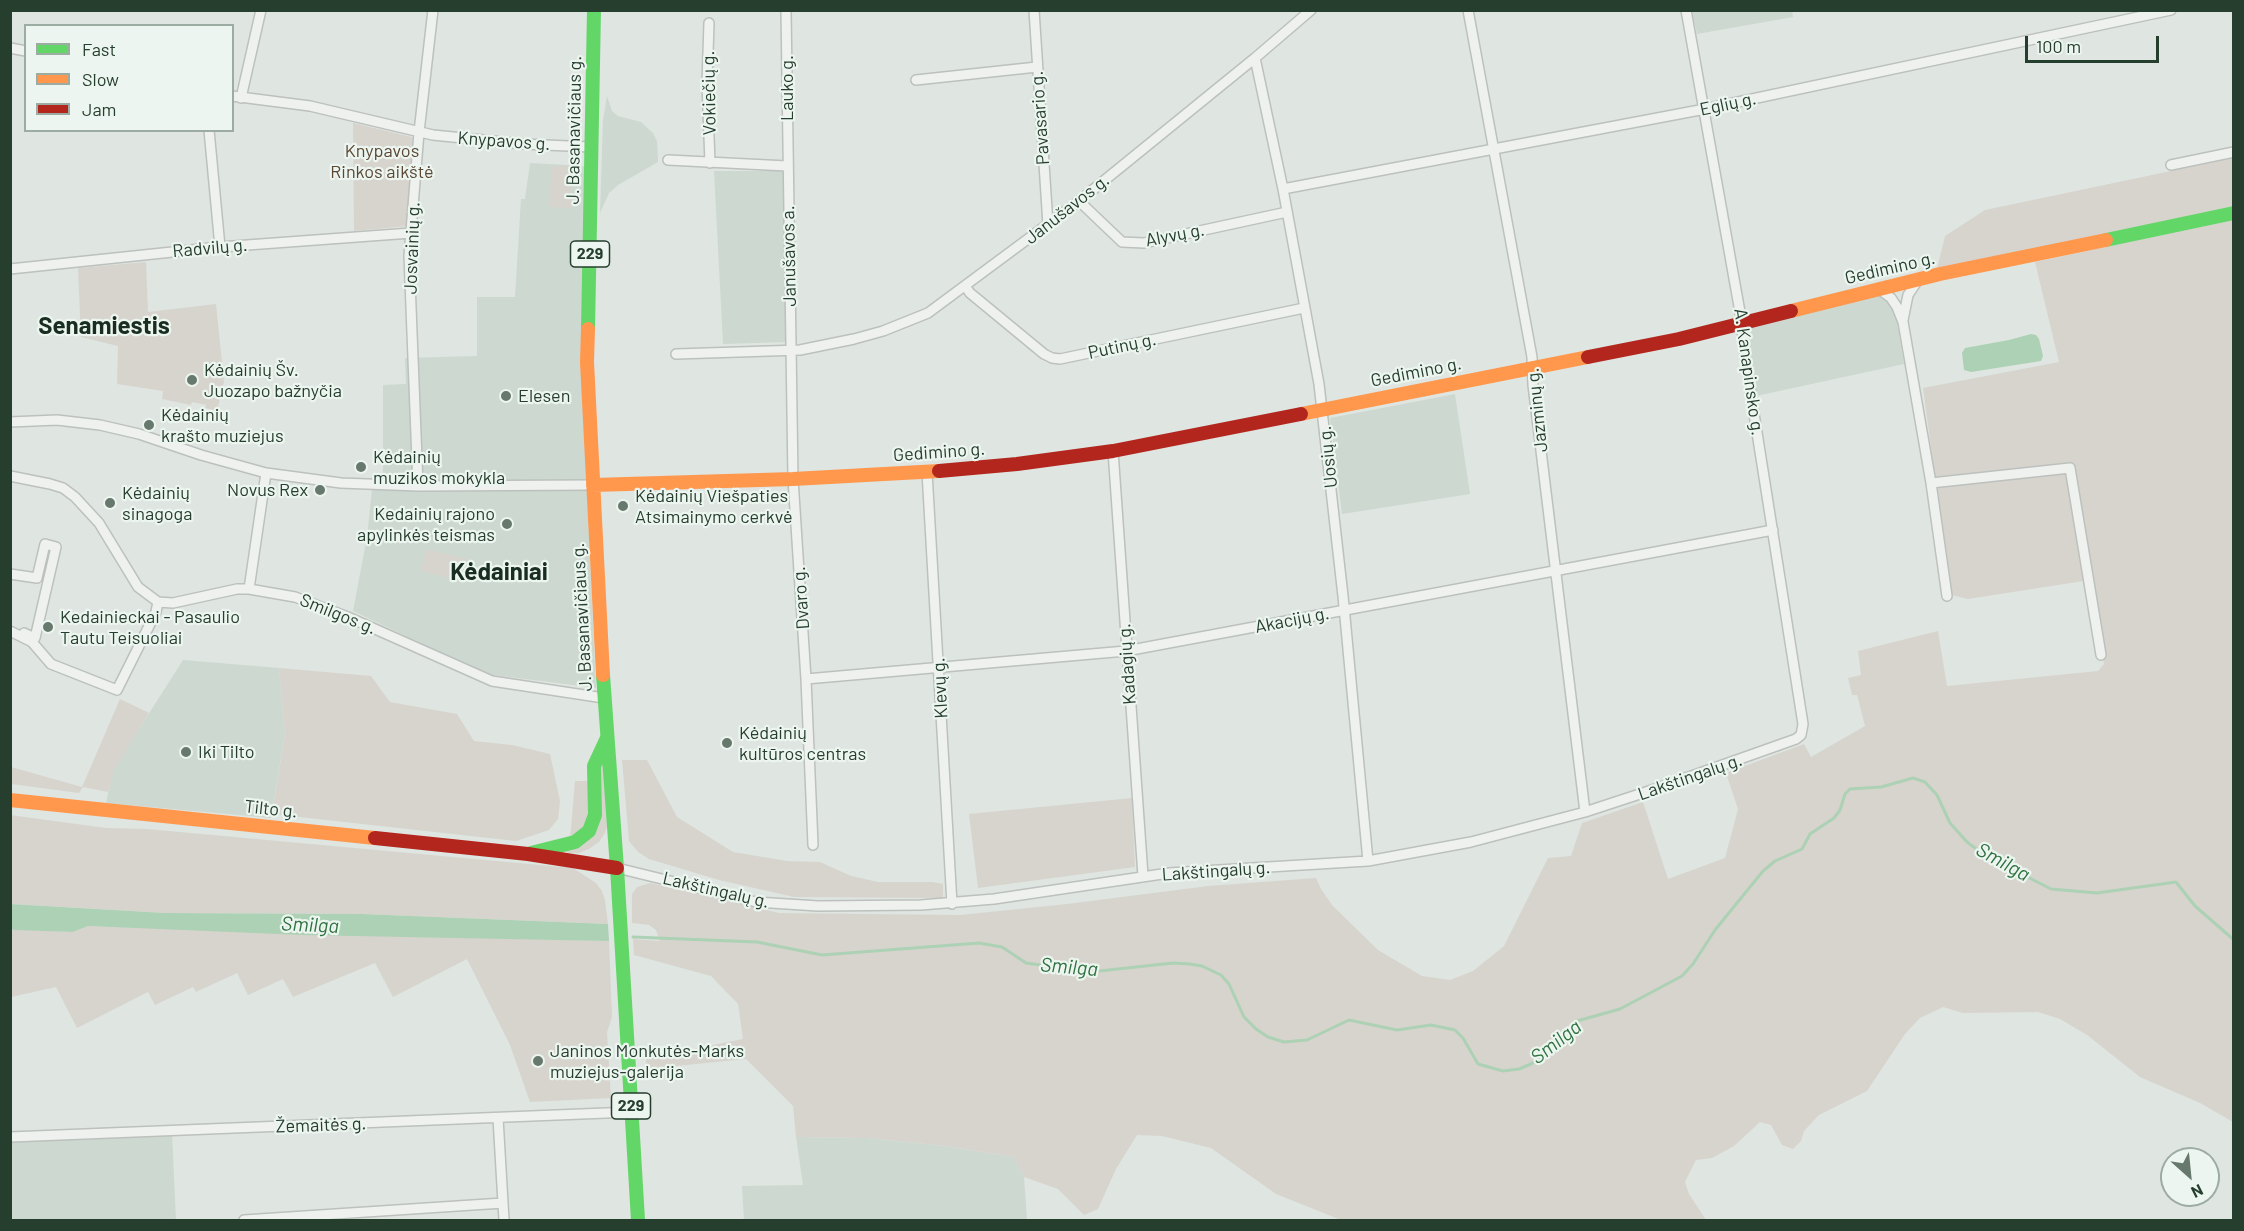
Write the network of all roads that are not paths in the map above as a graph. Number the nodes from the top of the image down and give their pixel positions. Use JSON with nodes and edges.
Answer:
{"nodes":[{"id":1,"x":261,"y":10,"type":"edge"},
{"id":2,"x":433,"y":10,"type":"edge"},
{"id":3,"x":594,"y":10,"type":"edge"},
{"id":4,"x":786,"y":10,"type":"edge"},
{"id":5,"x":1034,"y":10,"type":"edge"},
{"id":6,"x":1311,"y":10,"type":"edge"},
{"id":7,"x":1468,"y":10,"type":"edge"},
{"id":8,"x":1686,"y":10,"type":"edge"},
{"id":9,"x":2171,"y":10,"type":"edge"},
{"id":10,"x":709,"y":23,"type":"dead end"},
{"id":11,"x":1256,"y":58,"type":"junction"},
{"id":12,"x":1036,"y":67,"type":"junction"},
{"id":13,"x":916,"y":80,"type":"dead end"},
{"id":14,"x":237,"y":97,"type":"edge"},
{"id":15,"x":1705,"y":109,"type":"junction"},
{"id":16,"x":209,"y":132,"type":"edge"},
{"id":17,"x":419,"y":132,"type":"junction"},
{"id":18,"x":591,"y":147,"type":"junction"},
{"id":19,"x":1494,"y":150,"type":"junction"},
{"id":20,"x":2234,"y":152,"type":"edge"},
{"id":21,"x":668,"y":160,"type":"dead end"},
{"id":22,"x":710,"y":163,"type":"junction"},
{"id":23,"x":2171,"y":165,"type":"dead end"},
{"id":24,"x":787,"y":166,"type":"junction"},
{"id":25,"x":1283,"y":189,"type":"junction"},
{"id":26,"x":1079,"y":201,"type":"junction"},
{"id":27,"x":1287,"y":212,"type":"junction"},
{"id":28,"x":2234,"y":213,"type":"edge"},
{"id":29,"x":1048,"y":225,"type":"junction"},
{"id":30,"x":411,"y":233,"type":"junction"},
{"id":31,"x":220,"y":247,"type":"junction"},
{"id":32,"x":10,"y":269,"type":"edge"},
{"id":33,"x":1918,"y":279,"type":"junction"},
{"id":34,"x":965,"y":286,"type":"junction"},
{"id":35,"x":1879,"y":289,"type":"junction"},
{"id":36,"x":1304,"y":308,"type":"junction"},
{"id":37,"x":1903,"y":322,"type":"junction"},
{"id":38,"x":1741,"y":323,"type":"junction"},
{"id":39,"x":791,"y":350,"type":"junction"},
{"id":40,"x":676,"y":354,"type":"dead end"},
{"id":41,"x":1533,"y":368,"type":"junction"},
{"id":42,"x":1323,"y":409,"type":"junction"},
{"id":43,"x":10,"y":422,"type":"edge"},
{"id":44,"x":1113,"y":450,"type":"junction"},
{"id":45,"x":927,"y":472,"type":"junction"},
{"id":46,"x":266,"y":473,"type":"junction"},
{"id":47,"x":10,"y":476,"type":"edge"},
{"id":48,"x":794,"y":479,"type":"junction"},
{"id":49,"x":1931,"y":483,"type":"junction"},
{"id":50,"x":593,"y":484,"type":"junction"},
{"id":51,"x":418,"y":486,"type":"junction"},
{"id":52,"x":1773,"y":530,"type":"junction"},
{"id":53,"x":1556,"y":570,"type":"junction"},
{"id":54,"x":10,"y":574,"type":"edge"},
{"id":55,"x":249,"y":589,"type":"junction"},
{"id":56,"x":1947,"y":596,"type":"dead end"},
{"id":57,"x":158,"y":602,"type":"junction"},
{"id":58,"x":1344,"y":611,"type":"junction"},
{"id":59,"x":10,"y":626,"type":"edge"},
{"id":60,"x":10,"y":631,"type":"edge"},
{"id":61,"x":1126,"y":651,"type":"junction"},
{"id":62,"x":2101,"y":655,"type":"dead end"},
{"id":63,"x":939,"y":669,"type":"junction"},
{"id":64,"x":806,"y":679,"type":"junction"},
{"id":65,"x":604,"y":698,"type":"junction"},
{"id":66,"x":1801,"y":735,"type":"joint"},
{"id":67,"x":607,"y":738,"type":"junction"},
{"id":68,"x":10,"y":800,"type":"edge"},
{"id":69,"x":1585,"y":812,"type":"junction"},
{"id":70,"x":813,"y":845,"type":"dead end"},
{"id":71,"x":528,"y":854,"type":"junction"},
{"id":72,"x":1368,"y":861,"type":"junction"},
{"id":73,"x":617,"y":868,"type":"junction"},
{"id":74,"x":1143,"y":876,"type":"junction"},
{"id":75,"x":952,"y":904,"type":"junction"},
{"id":76,"x":631,"y":1112,"type":"junction"},
{"id":77,"x":498,"y":1118,"type":"junction"},
{"id":78,"x":10,"y":1137,"type":"edge"},
{"id":79,"x":503,"y":1203,"type":"junction"},
{"id":80,"x":244,"y":1221,"type":"edge"},
{"id":81,"x":504,"y":1221,"type":"edge"},
{"id":82,"x":638,"y":1221,"type":"edge"}],
"edges":[{"from":1,"to":14,"type":"street"},
{"from":2,"to":17,"type":"street","name":"Josvainių g."},
{"from":3,"to":18,"type":"main road","name":"J. Basanavičiaus g.","number":"229"},
{"from":4,"to":24,"type":"street","name":"Lauko g."},
{"from":5,"to":12,"type":"street","name":"Pavasario g."},
{"from":6,"to":11,"type":"street","name":"Janušavos g."},
{"from":7,"to":19,"type":"street","name":"Jazminų g."},
{"from":8,"to":15,"type":"street","name":"A. Kanapinsko g."},
{"from":9,"to":15,"type":"street","name":"Eglių g."},
{"from":10,"to":22,"type":"street","name":"Vokiečių g."},
{"from":11,"to":25,"type":"street","name":"Uosių g."},
{"from":11,"to":26,"type":"street","name":"Janušavos g."},
{"from":12,"to":13,"type":"street"},
{"from":12,"to":29,"type":"street","name":"Pavasario g."},
{"from":14,"to":17,"type":"street","name":"Knypavos g."},
{"from":15,"to":19,"type":"street","name":"Eglių g."},
{"from":15,"to":38,"type":"street","name":"A. Kanapinsko g."},
{"from":16,"to":31,"type":"street"},
{"from":17,"to":18,"type":"street","name":"Knypavos g."},
{"from":17,"to":30,"type":"street","name":"Josvainių g."},
{"from":18,"to":50,"type":"main road","name":"J. Basanavičiaus g.","number":"229"},
{"from":19,"to":25,"type":"street","name":"Eglių g."},
{"from":19,"to":41,"type":"street","name":"Jazminų g."},
{"from":20,"to":23,"type":"street"},
{"from":21,"to":22,"type":"street"},
{"from":22,"to":24,"type":"street"},
{"from":24,"to":39,"type":"street","name":"Janušavos a."},
{"from":25,"to":27,"type":"street","name":"Uosių g."},
{"from":26,"to":27,"type":"street","name":"Alyvų g."},
{"from":26,"to":29,"type":"street","name":"Janušavos g."},
{"from":27,"to":36,"type":"street","name":"Uosių g."},
{"from":28,"to":33,"type":"main road","name":"Gedimino g."},
{"from":29,"to":34,"type":"street","name":"Janušavos g."},
{"from":30,"to":31,"type":"street","name":"Radvilų g."},
{"from":30,"to":51,"type":"street","name":"Josvainių g."},
{"from":31,"to":32,"type":"street","name":"Radvilų g."},
{"from":33,"to":35,"type":"main road","name":"Gedimino g."},
{"from":33,"to":37,"type":"street"},
{"from":34,"to":36,"type":"street","name":"Putinų g."},
{"from":34,"to":39,"type":"street","name":"Janušavos g."},
{"from":35,"to":37,"type":"street"},
{"from":35,"to":38,"type":"main road","name":"Gedimino g."},
{"from":36,"to":42,"type":"street","name":"Uosių g."},
{"from":37,"to":49,"type":"street"},
{"from":38,"to":41,"type":"main road","name":"Gedimino g."},
{"from":38,"to":52,"type":"street","name":"A. Kanapinsko g."},
{"from":39,"to":40,"type":"street"},
{"from":39,"to":48,"type":"street","name":"Dvaro g."},
{"from":41,"to":42,"type":"main road","name":"Gedimino g."},
{"from":41,"to":53,"type":"street","name":"Jazminų g."},
{"from":42,"to":44,"type":"main road","name":"Gedimino g."},
{"from":42,"to":58,"type":"street","name":"Uosių g."},
{"from":43,"to":46,"type":"street"},
{"from":44,"to":45,"type":"main road","name":"Gedimino g."},
{"from":44,"to":61,"type":"street","name":"Kadagių g."},
{"from":45,"to":48,"type":"main road","name":"Gedimino g."},
{"from":45,"to":63,"type":"street","name":"Klevų g."},
{"from":46,"to":51,"type":"street"},
{"from":46,"to":55,"type":"street"},
{"from":47,"to":57,"type":"street"},
{"from":48,"to":50,"type":"main road","name":"Gedimino g."},
{"from":48,"to":64,"type":"street","name":"Dvaro g."},
{"from":49,"to":56,"type":"street"},
{"from":49,"to":62,"type":"street"},
{"from":50,"to":51,"type":"street"},
{"from":50,"to":65,"type":"main road","name":"J. Basanavičiaus g.","number":"229"},
{"from":52,"to":53,"type":"street","name":"Akacijų g."},
{"from":52,"to":66,"type":"street","name":"A. Kanapinsko g."},
{"from":53,"to":58,"type":"street","name":"Akacijų g."},
{"from":53,"to":69,"type":"street","name":"Jazminų g."},
{"from":54,"to":59,"type":"street"},
{"from":55,"to":57,"type":"street","name":"Smilgos g."},
{"from":55,"to":65,"type":"street","name":"Smilgos g."},
{"from":57,"to":60,"type":"street"},
{"from":58,"to":61,"type":"street","name":"Akacijų g."},
{"from":58,"to":72,"type":"street","name":"Uosių g."},
{"from":61,"to":63,"type":"street","name":"Akacijų g."},
{"from":61,"to":74,"type":"street","name":"Kadagių g."},
{"from":63,"to":64,"type":"street","name":"Akacijų g."},
{"from":63,"to":75,"type":"street","name":"Klevų g."},
{"from":64,"to":70,"type":"street","name":"Dvaro g."},
{"from":65,"to":67,"type":"main road","name":"J. Basanavičiaus g.","number":"229"},
{"from":66,"to":69,"type":"street","name":"Lakštingalų g."},
{"from":67,"to":71,"type":"main road","name":"Tilto g."},
{"from":67,"to":73,"type":"main road","name":"J. Basanavičiaus g.","number":"229"},
{"from":68,"to":71,"type":"main road","name":"Tilto g."},
{"from":69,"to":72,"type":"street","name":"Lakštingalų g."},
{"from":71,"to":73,"type":"main road","name":"Tilto g."},
{"from":72,"to":74,"type":"street","name":"Lakštingalų g."},
{"from":73,"to":75,"type":"street","name":"Lakštingalų g."},
{"from":73,"to":76,"type":"main road","name":"J. Basanavičiaus g.","number":"229"},
{"from":74,"to":75,"type":"street","name":"Lakštingalų g."},
{"from":76,"to":77,"type":"street","name":"Žemaitės g."},
{"from":76,"to":82,"type":"main road","name":"J. Basanavičiaus g.","number":"229"},
{"from":77,"to":78,"type":"street","name":"Žemaitės g."},
{"from":77,"to":79,"type":"street"},
{"from":79,"to":80,"type":"street"},
{"from":79,"to":81,"type":"street"}]}
